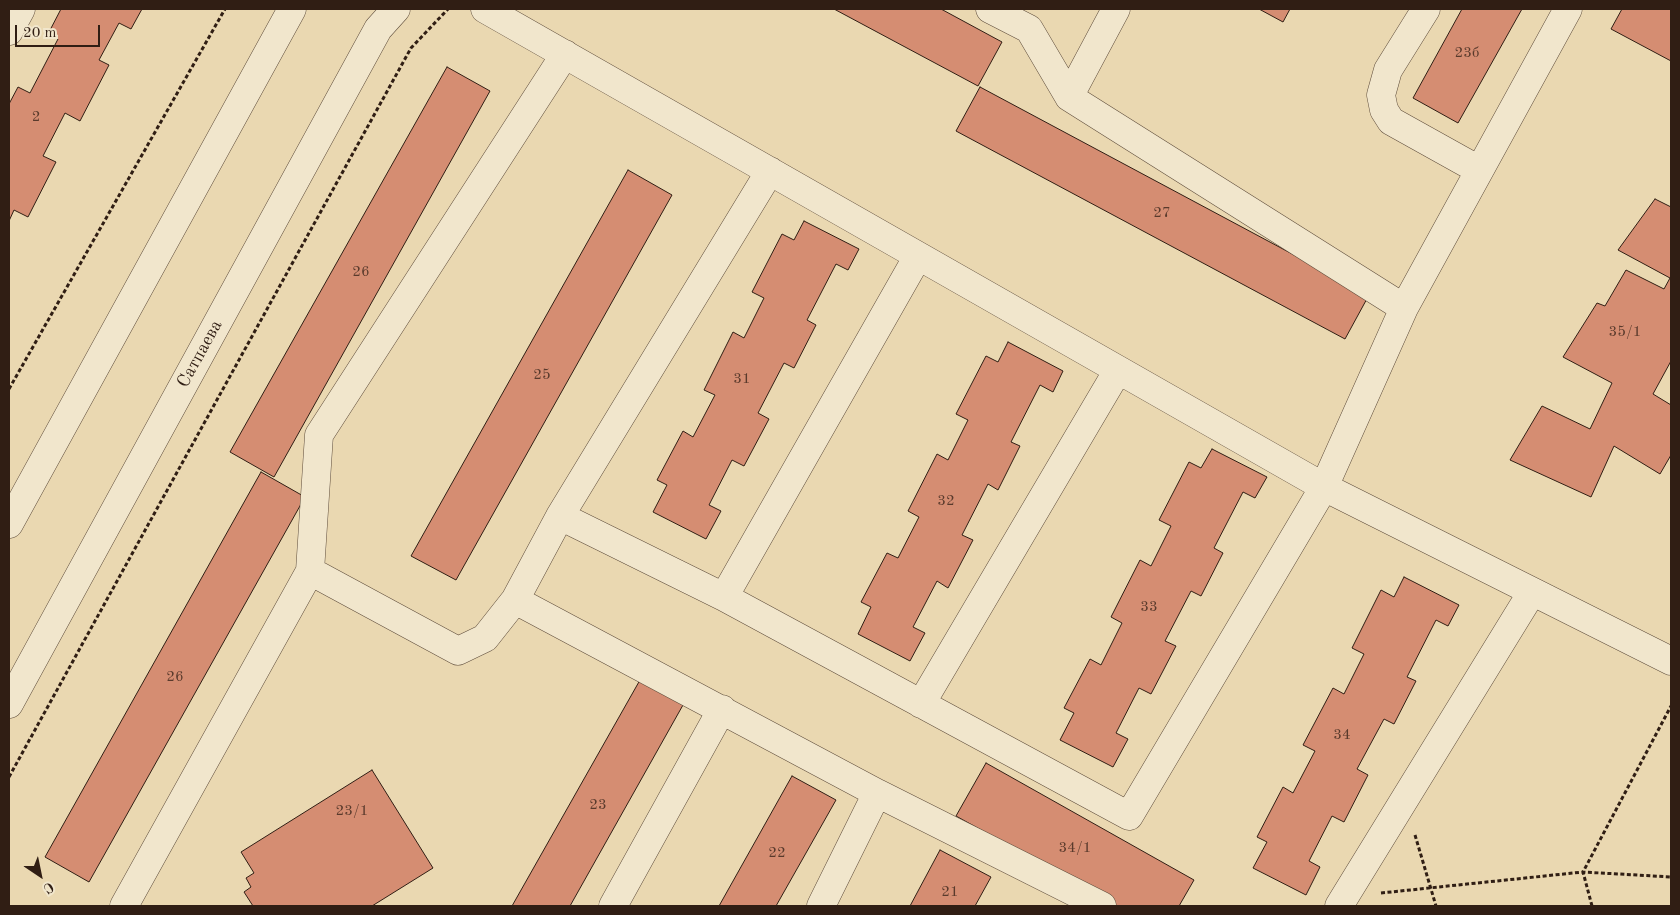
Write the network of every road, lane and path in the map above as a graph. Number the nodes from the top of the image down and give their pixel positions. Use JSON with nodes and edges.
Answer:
{"nodes":[{"id":1,"x":21,"y":9,"type":"edge"},
{"id":2,"x":225,"y":9,"type":"edge"},
{"id":3,"x":292,"y":9,"type":"edge"},
{"id":4,"x":396,"y":9,"type":"edge"},
{"id":5,"x":448,"y":9,"type":"edge"},
{"id":6,"x":485,"y":9,"type":"edge"},
{"id":7,"x":990,"y":9,"type":"edge"},
{"id":8,"x":1116,"y":9,"type":"edge"},
{"id":9,"x":1426,"y":9,"type":"edge"},
{"id":10,"x":1568,"y":9,"type":"edge"},
{"id":11,"x":9,"y":31,"type":"edge"},
{"id":12,"x":565,"y":54,"type":"junction"},
{"id":13,"x":1069,"y":97,"type":"junction"},
{"id":14,"x":1479,"y":170,"type":"junction"},
{"id":15,"x":770,"y":171,"type":"junction"},
{"id":16,"x":918,"y":256,"type":"junction"},
{"id":17,"x":1404,"y":308,"type":"junction"},
{"id":18,"x":1118,"y":370,"type":"junction"},
{"id":19,"x":9,"y":389,"type":"edge"},
{"id":20,"x":1324,"y":487,"type":"junction"},
{"id":21,"x":560,"y":516,"type":"junction"},
{"id":22,"x":9,"y":524,"type":"edge"},
{"id":23,"x":310,"y":571,"type":"junction"},
{"id":24,"x":1532,"y":592,"type":"junction"},
{"id":25,"x":724,"y":597,"type":"junction"},
{"id":26,"x":515,"y":600,"type":"junction"},
{"id":27,"x":1671,"y":661,"type":"edge"},
{"id":28,"x":9,"y":704,"type":"edge"},
{"id":29,"x":921,"y":704,"type":"junction"},
{"id":30,"x":1671,"y":706,"type":"edge"},
{"id":31,"x":722,"y":709,"type":"junction"},
{"id":32,"x":9,"y":777,"type":"edge"},
{"id":33,"x":877,"y":793,"type":"junction"},
{"id":34,"x":1405,"y":799,"type":"junction"},
{"id":35,"x":1583,"y":872,"type":"junction"},
{"id":36,"x":1671,"y":877,"type":"edge"},
{"id":37,"x":1431,"y":888,"type":"junction"},
{"id":38,"x":1342,"y":901,"type":"edge"},
{"id":39,"x":124,"y":906,"type":"edge"},
{"id":40,"x":613,"y":906,"type":"edge"},
{"id":41,"x":821,"y":906,"type":"edge"},
{"id":42,"x":1102,"y":906,"type":"edge"},
{"id":43,"x":1436,"y":906,"type":"edge"},
{"id":44,"x":1592,"y":906,"type":"edge"}],
"edges":[{"from":1,"to":11,"type":"street"},
{"from":2,"to":19,"type":"path"},
{"from":3,"to":22,"type":"street"},
{"from":4,"to":28,"type":"street","name":"Сатпаева"},
{"from":5,"to":32,"type":"path"},
{"from":6,"to":12,"type":"street"},
{"from":7,"to":13,"type":"street"},
{"from":8,"to":13,"type":"street"},
{"from":9,"to":14,"type":"street"},
{"from":10,"to":14,"type":"street"},
{"from":12,"to":15,"type":"street"},
{"from":12,"to":23,"type":"street"},
{"from":13,"to":17,"type":"street"},
{"from":14,"to":17,"type":"street"},
{"from":15,"to":16,"type":"street"},
{"from":15,"to":21,"type":"street"},
{"from":16,"to":18,"type":"street"},
{"from":16,"to":25,"type":"street"},
{"from":17,"to":20,"type":"street"},
{"from":18,"to":20,"type":"street"},
{"from":18,"to":29,"type":"street"},
{"from":20,"to":24,"type":"street"},
{"from":20,"to":29,"type":"street"},
{"from":21,"to":25,"type":"street"},
{"from":21,"to":26,"type":"street"},
{"from":23,"to":26,"type":"street"},
{"from":23,"to":39,"type":"street"},
{"from":24,"to":27,"type":"street"},
{"from":24,"to":34,"type":"street"},
{"from":25,"to":29,"type":"street"},
{"from":26,"to":31,"type":"street"},
{"from":30,"to":35,"type":"path"},
{"from":31,"to":33,"type":"street"},
{"from":31,"to":40,"type":"street"},
{"from":33,"to":41,"type":"street"},
{"from":33,"to":42,"type":"street"},
{"from":34,"to":37,"type":"path"},
{"from":34,"to":38,"type":"street"},
{"from":35,"to":36,"type":"path"},
{"from":35,"to":37,"type":"path"},
{"from":35,"to":44,"type":"path"},
{"from":37,"to":38,"type":"path"},
{"from":37,"to":43,"type":"path"}]}
